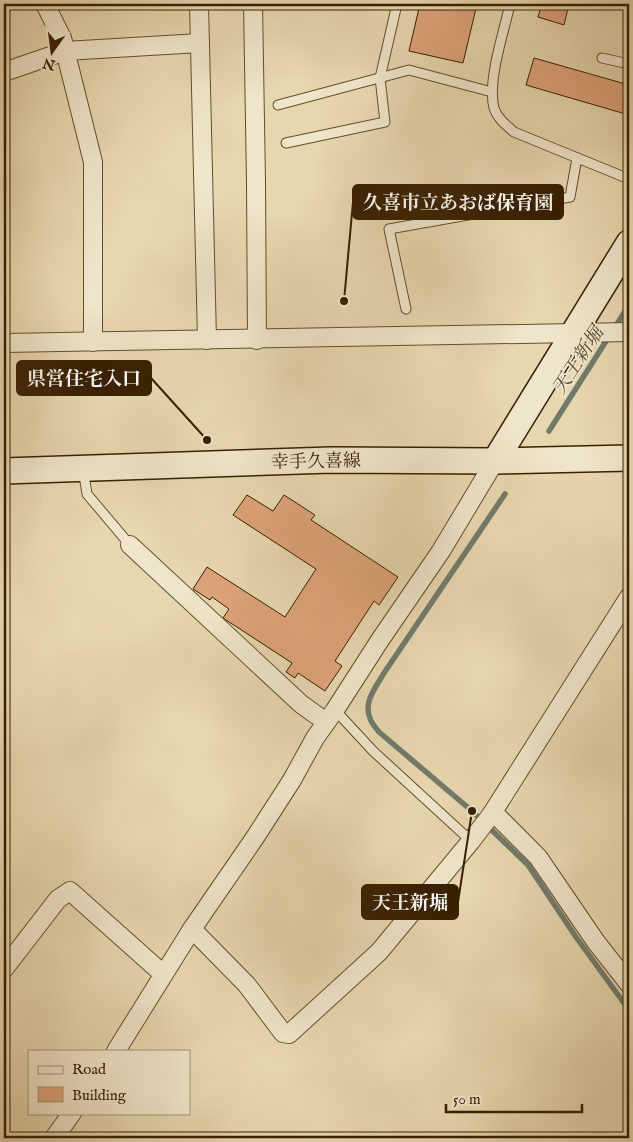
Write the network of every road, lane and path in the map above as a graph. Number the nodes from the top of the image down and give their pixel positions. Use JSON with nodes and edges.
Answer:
{"nodes":[{"id":1,"x":44,"y":4,"type":"edge"},
{"id":2,"x":199,"y":4,"type":"edge"},
{"id":3,"x":253,"y":4,"type":"edge"},
{"id":4,"x":396,"y":4,"type":"edge"},
{"id":5,"x":510,"y":4,"type":"edge"},
{"id":6,"x":200,"y":43,"type":"junction"},
{"id":7,"x":65,"y":51,"type":"junction"},
{"id":8,"x":602,"y":58,"type":"dead end"},
{"id":9,"x":629,"y":64,"type":"edge"},
{"id":10,"x":4,"y":72,"type":"edge"},
{"id":11,"x":380,"y":78,"type":"junction"},
{"id":12,"x":492,"y":92,"type":"junction"},
{"id":13,"x":278,"y":105,"type":"dead end"},
{"id":14,"x":286,"y":143,"type":"dead end"},
{"id":15,"x":577,"y":158,"type":"junction"},
{"id":16,"x":629,"y":179,"type":"edge"},
{"id":17,"x":629,"y":243,"type":"edge"},
{"id":18,"x":406,"y":309,"type":"dead end"},
{"id":19,"x":582,"y":332,"type":"junction"},
{"id":20,"x":628,"y":332,"type":"edge"},
{"id":21,"x":208,"y":340,"type":"junction"},
{"id":22,"x":257,"y":340,"type":"junction"},
{"id":23,"x":94,"y":342,"type":"junction"},
{"id":24,"x":4,"y":343,"type":"edge"},
{"id":25,"x":629,"y":458,"type":"edge"},
{"id":26,"x":495,"y":461,"type":"junction"},
{"id":27,"x":83,"y":468,"type":"junction"},
{"id":28,"x":4,"y":471,"type":"edge"},
{"id":29,"x":130,"y":545,"type":"joint"},
{"id":30,"x":629,"y":597,"type":"edge"},
{"id":31,"x":330,"y":716,"type":"junction"},
{"id":32,"x":492,"y":813,"type":"junction"},
{"id":33,"x":476,"y":835,"type":"junction"},
{"id":34,"x":192,"y":929,"type":"junction"},
{"id":35,"x":4,"y":969,"type":"edge"},
{"id":36,"x":163,"y":974,"type":"junction"},
{"id":37,"x":629,"y":984,"type":"edge"},
{"id":38,"x":117,"y":1050,"type":"edge"},
{"id":39,"x":71,"y":1114,"type":"edge"},
{"id":40,"x":54,"y":1138,"type":"edge"}],
"edges":[{"from":1,"to":7,"type":"street"},
{"from":2,"to":6,"type":"street"},
{"from":3,"to":22,"type":"street"},
{"from":4,"to":11,"type":"lane"},
{"from":5,"to":12,"type":"lane"},
{"from":6,"to":7,"type":"street"},
{"from":6,"to":21,"type":"street"},
{"from":7,"to":10,"type":"street"},
{"from":7,"to":23,"type":"street"},
{"from":8,"to":9,"type":"lane"},
{"from":11,"to":12,"type":"lane"},
{"from":11,"to":13,"type":"lane"},
{"from":11,"to":14,"type":"lane"},
{"from":12,"to":15,"type":"lane"},
{"from":15,"to":16,"type":"lane"},
{"from":15,"to":18,"type":"lane"},
{"from":17,"to":19,"type":"main road"},
{"from":19,"to":20,"type":"street"},
{"from":19,"to":22,"type":"street"},
{"from":19,"to":26,"type":"main road"},
{"from":21,"to":22,"type":"street"},
{"from":21,"to":23,"type":"street"},
{"from":23,"to":24,"type":"street"},
{"from":25,"to":26,"type":"main road","name":"幸手久喜線"},
{"from":26,"to":27,"type":"main road","name":"幸手久喜線"},
{"from":26,"to":31,"type":"street"},
{"from":27,"to":28,"type":"main road","name":"幸手久喜線"},
{"from":27,"to":29,"type":"lane"},
{"from":29,"to":31,"type":"street"},
{"from":30,"to":32,"type":"street"},
{"from":31,"to":33,"type":"lane"},
{"from":31,"to":34,"type":"street"},
{"from":32,"to":33,"type":"street"},
{"from":32,"to":37,"type":"street"},
{"from":33,"to":34,"type":"street"},
{"from":34,"to":36,"type":"street"},
{"from":35,"to":36,"type":"street"},
{"from":36,"to":38,"type":"street"},
{"from":39,"to":40,"type":"street"}]}
